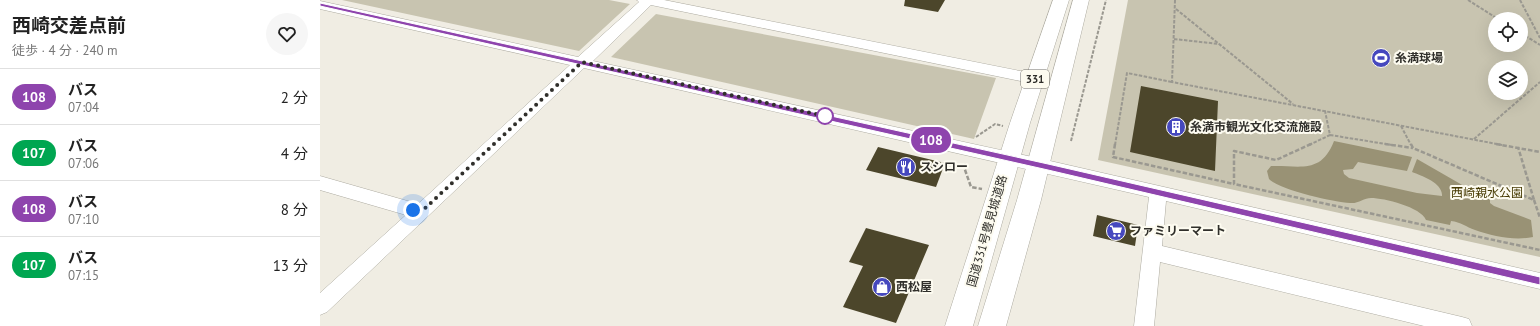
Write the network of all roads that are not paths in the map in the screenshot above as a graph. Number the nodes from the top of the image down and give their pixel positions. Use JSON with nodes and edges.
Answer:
{"nodes":[{"id":1,"x":647,"y":0,"type":"edge"},
{"id":2,"x":1061,"y":0,"type":"edge"},
{"id":3,"x":1081,"y":0,"type":"edge"},
{"id":4,"x":320,"y":5,"type":"edge"},
{"id":5,"x":582,"y":62,"type":"junction"},
{"id":6,"x":1035,"y":79,"type":"junction"},
{"id":7,"x":1009,"y":158,"type":"junction"},
{"id":8,"x":1037,"y":164,"type":"junction"},
{"id":9,"x":320,"y":183,"type":"edge"},
{"id":10,"x":1158,"y":193,"type":"junction"},
{"id":11,"x":421,"y":212,"type":"junction"},
{"id":12,"x":1152,"y":252,"type":"junction"},
{"id":13,"x":1008,"y":274,"type":"junction"},
{"id":14,"x":1539,"y":284,"type":"edge"},
{"id":15,"x":320,"y":306,"type":"edge"},
{"id":16,"x":959,"y":326,"type":"edge"},
{"id":17,"x":992,"y":326,"type":"edge"},
{"id":18,"x":1007,"y":326,"type":"edge"},
{"id":19,"x":1144,"y":326,"type":"edge"},
{"id":20,"x":1462,"y":326,"type":"edge"}],
"edges":[{"from":1,"to":5,"type":"street"},
{"from":1,"to":6,"type":"street"},
{"from":2,"to":6,"type":"highway","name":"国道331号豊見城道路","number":"331"},
{"from":3,"to":8,"type":"highway","number":"331"},
{"from":4,"to":5,"type":"street"},
{"from":5,"to":7,"type":"street"},
{"from":5,"to":11,"type":"street"},
{"from":6,"to":7,"type":"highway","name":"国道331号豊見城道路","number":"331"},
{"from":7,"to":8,"type":"street"},
{"from":7,"to":16,"type":"highway","name":"国道331号豊見城道路","number":"331"},
{"from":8,"to":10,"type":"street"},
{"from":8,"to":13,"type":"highway","number":"331"},
{"from":9,"to":11,"type":"street"},
{"from":10,"to":12,"type":"street"},
{"from":10,"to":14,"type":"street"},
{"from":11,"to":15,"type":"street"},
{"from":12,"to":19,"type":"street"},
{"from":12,"to":20,"type":"street"},
{"from":13,"to":17,"type":"highway","number":"331"},
{"from":13,"to":18,"type":"highway","number":"331"}]}
